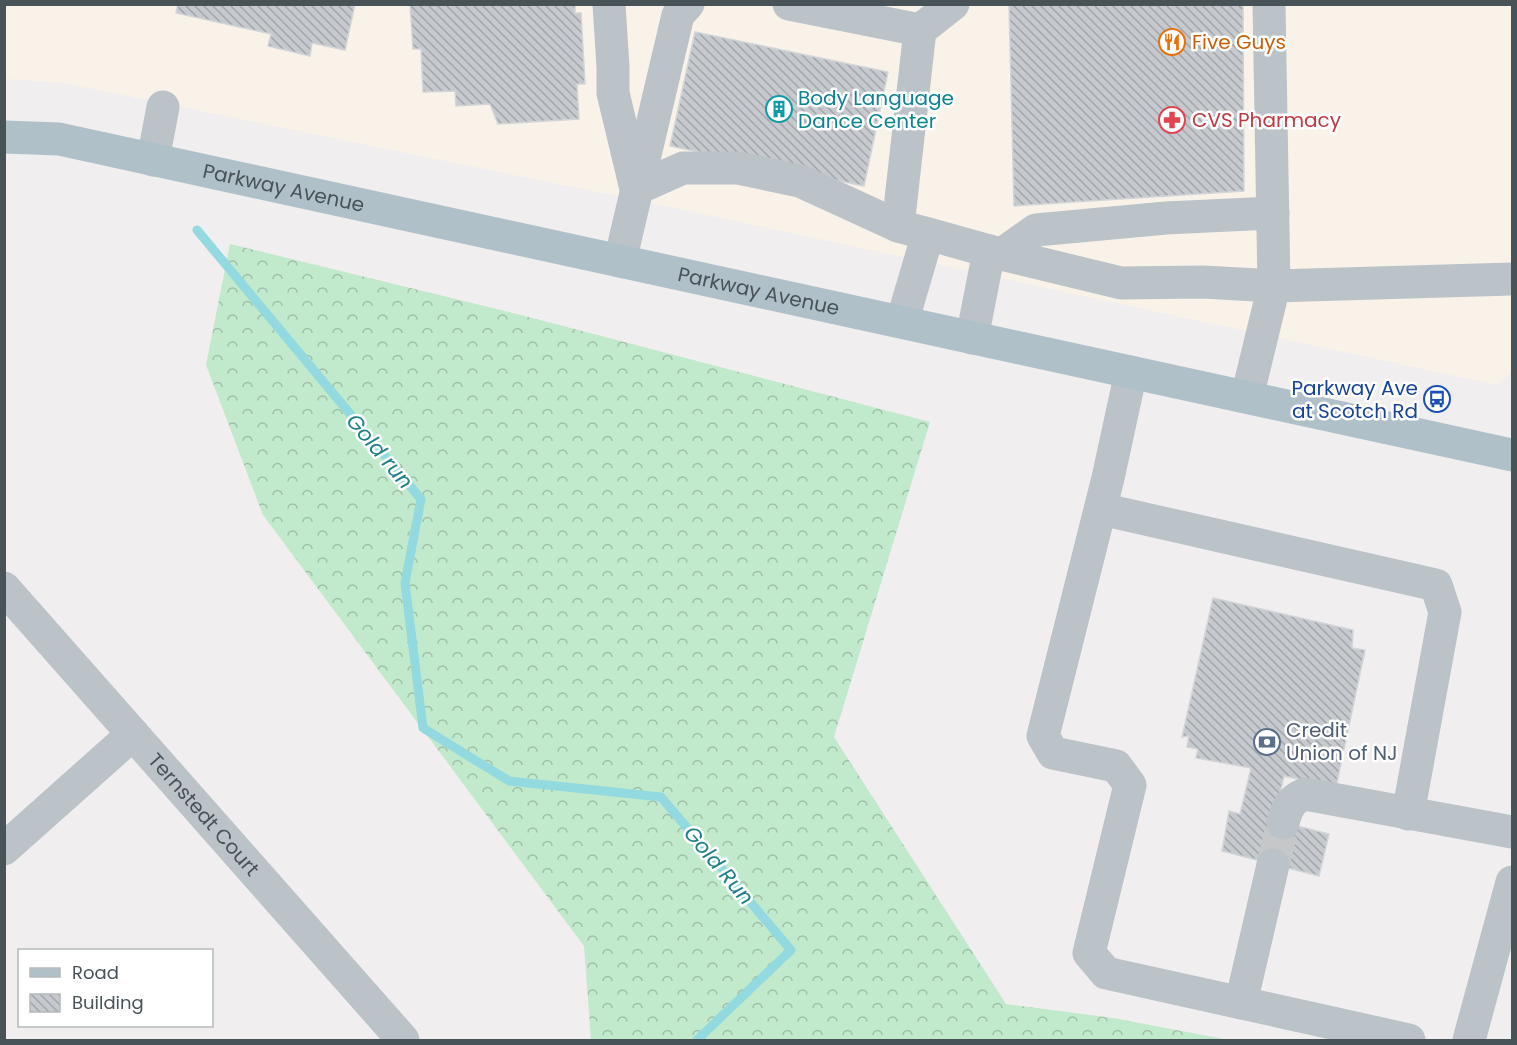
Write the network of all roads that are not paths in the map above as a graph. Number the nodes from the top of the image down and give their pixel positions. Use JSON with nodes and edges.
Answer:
{"nodes":[{"id":1,"x":609,"y":4,"type":"edge"},
{"id":2,"x":688,"y":4,"type":"edge"},
{"id":3,"x":789,"y":4,"type":"edge"},
{"id":4,"x":953,"y":4,"type":"edge"},
{"id":5,"x":1269,"y":4,"type":"edge"},
{"id":6,"x":920,"y":30,"type":"junction"},
{"id":7,"x":163,"y":107,"type":"dead end"},
{"id":8,"x":4,"y":137,"type":"edge"},
{"id":9,"x":153,"y":160,"type":"junction"},
{"id":10,"x":636,"y":189,"type":"junction"},
{"id":11,"x":1273,"y":213,"type":"junction"},
{"id":12,"x":913,"y":230,"type":"junction"},
{"id":13,"x":996,"y":253,"type":"junction"},
{"id":14,"x":620,"y":261,"type":"junction"},
{"id":15,"x":1512,"y":279,"type":"edge"},
{"id":16,"x":1274,"y":286,"type":"junction"},
{"id":17,"x":902,"y":322,"type":"junction"},
{"id":18,"x":972,"y":338,"type":"junction"},
{"id":19,"x":1131,"y":372,"type":"junction"},
{"id":20,"x":1247,"y":398,"type":"junction"},
{"id":21,"x":1512,"y":455,"type":"edge"},
{"id":22,"x":1101,"y":509,"type":"junction"},
{"id":23,"x":4,"y":588,"type":"edge"},
{"id":24,"x":133,"y":734,"type":"junction"},
{"id":25,"x":1408,"y":814,"type":"junction"},
{"id":26,"x":1283,"y":823,"type":"tunnel mouth"},
{"id":27,"x":1512,"y":832,"type":"edge"},
{"id":28,"x":4,"y":849,"type":"edge"},
{"id":29,"x":1273,"y":865,"type":"tunnel mouth"},
{"id":30,"x":1512,"y":882,"type":"edge"},
{"id":31,"x":1241,"y":1003,"type":"junction"},
{"id":32,"x":403,"y":1041,"type":"edge"},
{"id":33,"x":1409,"y":1041,"type":"edge"},
{"id":34,"x":1469,"y":1041,"type":"edge"}],
"edges":[{"from":1,"to":10,"type":"street"},
{"from":2,"to":10,"type":"street"},
{"from":3,"to":6,"type":"street"},
{"from":4,"to":6,"type":"street"},
{"from":5,"to":11,"type":"street"},
{"from":6,"to":12,"type":"street"},
{"from":7,"to":9,"type":"street"},
{"from":8,"to":9,"type":"main road","name":"Parkway Avenue"},
{"from":9,"to":14,"type":"main road","name":"Parkway Avenue"},
{"from":10,"to":12,"type":"street"},
{"from":10,"to":14,"type":"street"},
{"from":11,"to":13,"type":"street"},
{"from":11,"to":16,"type":"street"},
{"from":12,"to":13,"type":"street"},
{"from":12,"to":17,"type":"street"},
{"from":13,"to":16,"type":"street"},
{"from":13,"to":18,"type":"street"},
{"from":14,"to":17,"type":"main road","name":"Parkway Avenue"},
{"from":15,"to":16,"type":"street"},
{"from":16,"to":20,"type":"street"},
{"from":17,"to":18,"type":"main road","name":"Parkway Avenue"},
{"from":18,"to":19,"type":"main road","name":"Parkway Avenue"},
{"from":19,"to":20,"type":"main road","name":"Parkway Avenue"},
{"from":19,"to":22,"type":"street"},
{"from":20,"to":21,"type":"main road","name":"Parkway Avenue"},
{"from":22,"to":25,"type":"street"},
{"from":22,"to":31,"type":"street"},
{"from":23,"to":24,"type":"street","name":"Ternstedt Court"},
{"from":24,"to":28,"type":"street"},
{"from":24,"to":32,"type":"street","name":"Ternstedt Court"},
{"from":25,"to":26,"type":"street"},
{"from":25,"to":27,"type":"street"},
{"from":29,"to":31,"type":"street"},
{"from":30,"to":34,"type":"street"},
{"from":31,"to":33,"type":"street"}]}
